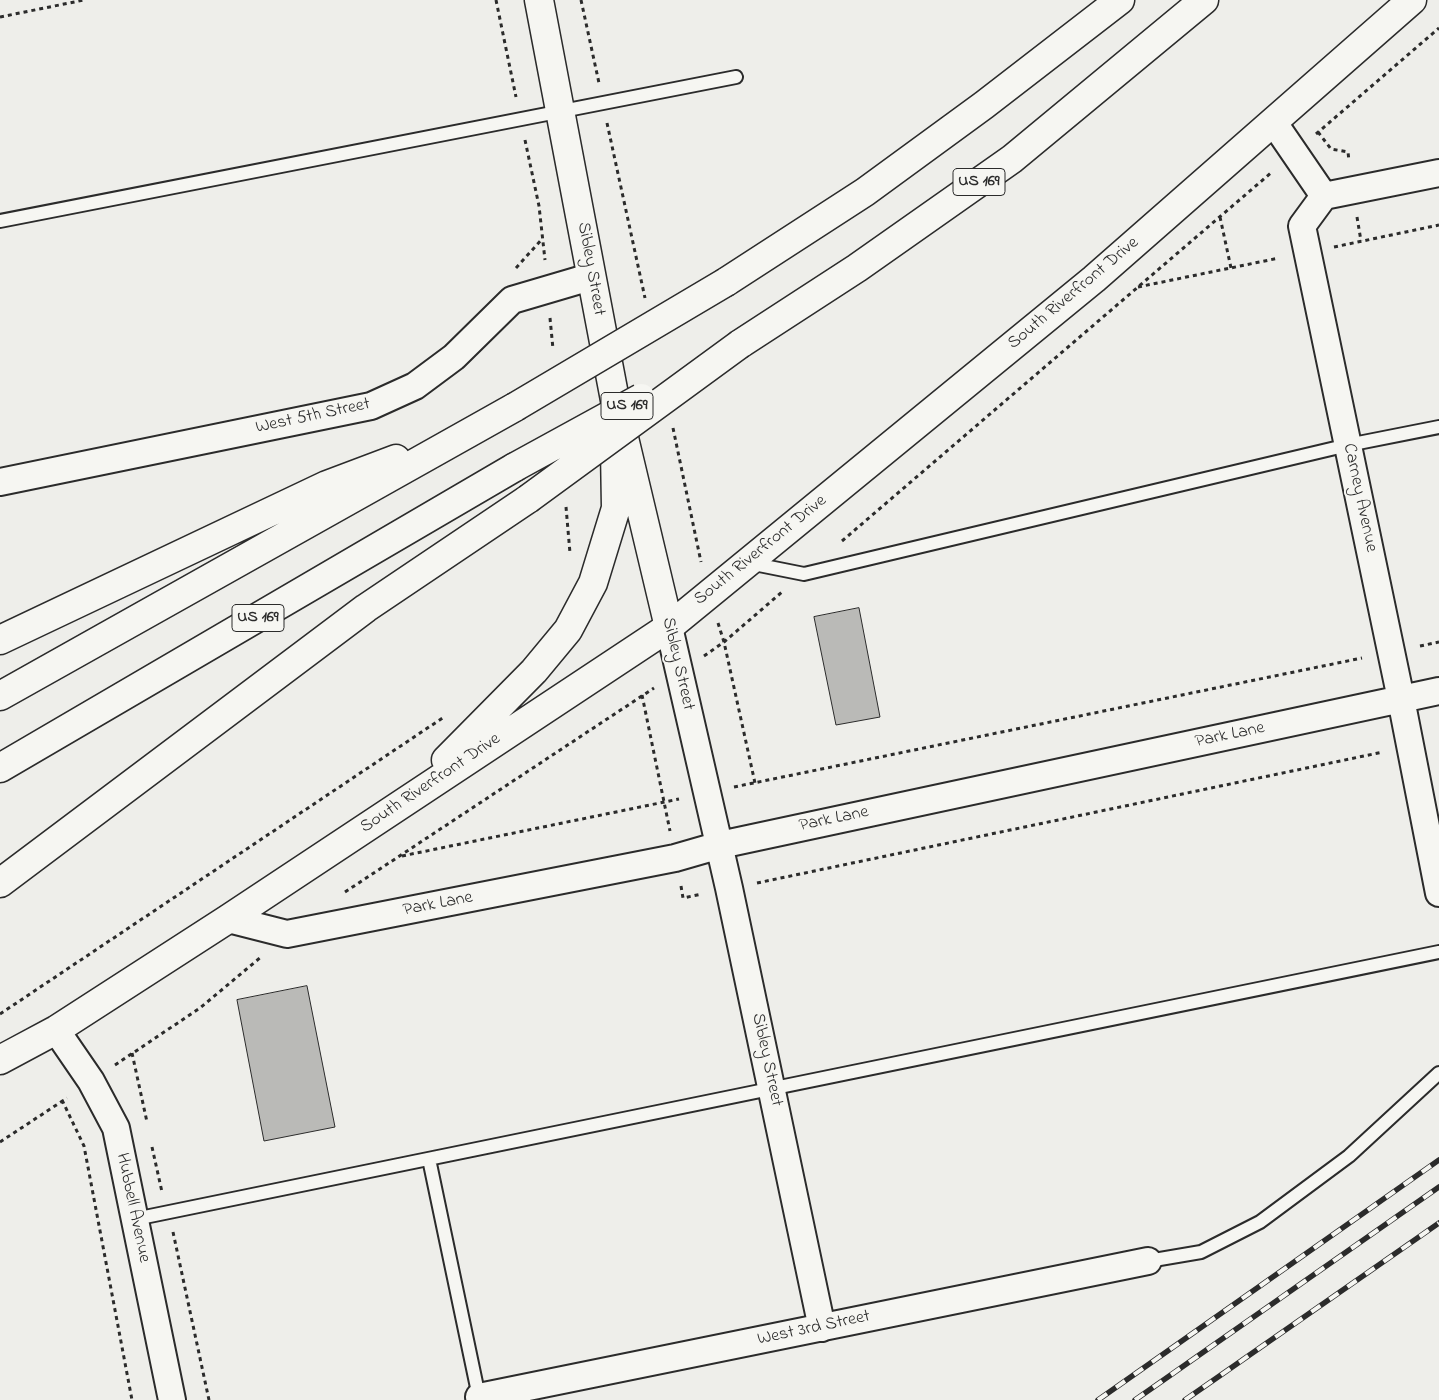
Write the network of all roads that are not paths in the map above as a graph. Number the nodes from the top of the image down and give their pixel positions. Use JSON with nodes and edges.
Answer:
{"nodes":[{"id":1,"x":539,"y":0,"type":"edge"},
{"id":2,"x":1120,"y":0,"type":"edge"},
{"id":3,"x":1204,"y":0,"type":"edge"},
{"id":4,"x":1412,"y":0,"type":"edge"},
{"id":5,"x":736,"y":77,"type":"dead end"},
{"id":6,"x":562,"y":113,"type":"junction"},
{"id":7,"x":1274,"y":123,"type":"junction"},
{"id":8,"x":1439,"y":174,"type":"edge"},
{"id":9,"x":1324,"y":196,"type":"junction"},
{"id":10,"x":0,"y":220,"type":"edge"},
{"id":11,"x":590,"y":276,"type":"junction"},
{"id":12,"x":740,"y":344,"type":"junction"},
{"id":13,"x":615,"y":400,"type":"junction"},
{"id":14,"x":482,"y":426,"type":"junction"},
{"id":15,"x":1439,"y":427,"type":"edge"},
{"id":16,"x":1348,"y":445,"type":"junction"},
{"id":17,"x":0,"y":482,"type":"edge"},
{"id":18,"x":747,"y":563,"type":"junction"},
{"id":19,"x":668,"y":627,"type":"junction"},
{"id":20,"x":0,"y":640,"type":"edge"},
{"id":21,"x":1439,"y":691,"type":"edge"},
{"id":22,"x":0,"y":696,"type":"edge"},
{"id":23,"x":1402,"y":699,"type":"junction"},
{"id":24,"x":0,"y":768,"type":"edge"},
{"id":25,"x":408,"y":800,"type":"junction"},
{"id":26,"x":720,"y":845,"type":"junction"},
{"id":27,"x":0,"y":883,"type":"edge"},
{"id":28,"x":1439,"y":894,"type":"edge"},
{"id":29,"x":228,"y":919,"type":"junction"},
{"id":30,"x":1439,"y":952,"type":"edge"},
{"id":31,"x":56,"y":1030,"type":"junction"},
{"id":32,"x":0,"y":1060,"type":"edge"},
{"id":33,"x":1439,"y":1073,"type":"edge"},
{"id":34,"x":0,"y":1080,"type":"edge"},
{"id":35,"x":772,"y":1089,"type":"junction"},
{"id":36,"x":429,"y":1159,"type":"junction"},
{"id":37,"x":135,"y":1219,"type":"junction"},
{"id":38,"x":1148,"y":1261,"type":"joint"},
{"id":39,"x":822,"y":1328,"type":"junction"},
{"id":40,"x":479,"y":1397,"type":"joint"},
{"id":41,"x":172,"y":1400,"type":"edge"}],
"edges":[{"from":1,"to":6,"type":"main road","name":"Sibley Street"},
{"from":2,"to":14,"type":"main road","bridge":true},
{"from":3,"to":12,"type":"main road","number":"US 169"},
{"from":4,"to":7,"type":"main road","name":"South Riverfront Drive"},
{"from":5,"to":6,"type":"lane"},
{"from":6,"to":10,"type":"lane"},
{"from":6,"to":11,"type":"main road","name":"Sibley Street"},
{"from":7,"to":9,"type":"street"},
{"from":7,"to":18,"type":"main road","name":"South Riverfront Drive"},
{"from":8,"to":9,"type":"street"},
{"from":9,"to":16,"type":"street","name":"Carney Avenue"},
{"from":11,"to":13,"type":"main road","name":"Sibley Street"},
{"from":11,"to":17,"type":"street","name":"West 5th Street"},
{"from":12,"to":24,"type":"main road","number":"US 169","bridge":true},
{"from":12,"to":27,"type":"main road","bridge":true},
{"from":13,"to":19,"type":"main road","name":"Sibley Street"},
{"from":13,"to":25,"type":"main road"},
{"from":14,"to":20,"type":"main road"},
{"from":14,"to":22,"type":"main road"},
{"from":15,"to":16,"type":"lane"},
{"from":16,"to":18,"type":"lane"},
{"from":16,"to":23,"type":"street","name":"Carney Avenue"},
{"from":18,"to":19,"type":"main road","name":"South Riverfront Drive"},
{"from":19,"to":25,"type":"main road","name":"South Riverfront Drive"},
{"from":19,"to":26,"type":"street","name":"Sibley Street"},
{"from":21,"to":23,"type":"street","name":"Park Lane"},
{"from":23,"to":26,"type":"street","name":"Park Lane"},
{"from":23,"to":28,"type":"street","name":"Carney Avenue"},
{"from":25,"to":29,"type":"main road","name":"South Riverfront Drive"},
{"from":26,"to":29,"type":"street","name":"Park Lane"},
{"from":26,"to":35,"type":"street","name":"Sibley Street"},
{"from":29,"to":31,"type":"main road","name":"South Riverfront Drive"},
{"from":30,"to":35,"type":"lane"},
{"from":31,"to":32,"type":"main road","name":"South Riverfront Drive"},
{"from":31,"to":34,"type":"main road","name":"South Riverfront Drive"},
{"from":31,"to":37,"type":"street","name":"Hubbell Avenue"},
{"from":33,"to":38,"type":"lane"},
{"from":35,"to":36,"type":"lane"},
{"from":35,"to":39,"type":"street","name":"Sibley Street"},
{"from":36,"to":37,"type":"lane"},
{"from":36,"to":40,"type":"lane"},
{"from":37,"to":41,"type":"street","name":"Hubbell Avenue"},
{"from":38,"to":39,"type":"street","name":"West 3rd Street"},
{"from":39,"to":40,"type":"street","name":"West 3rd Street"}]}
